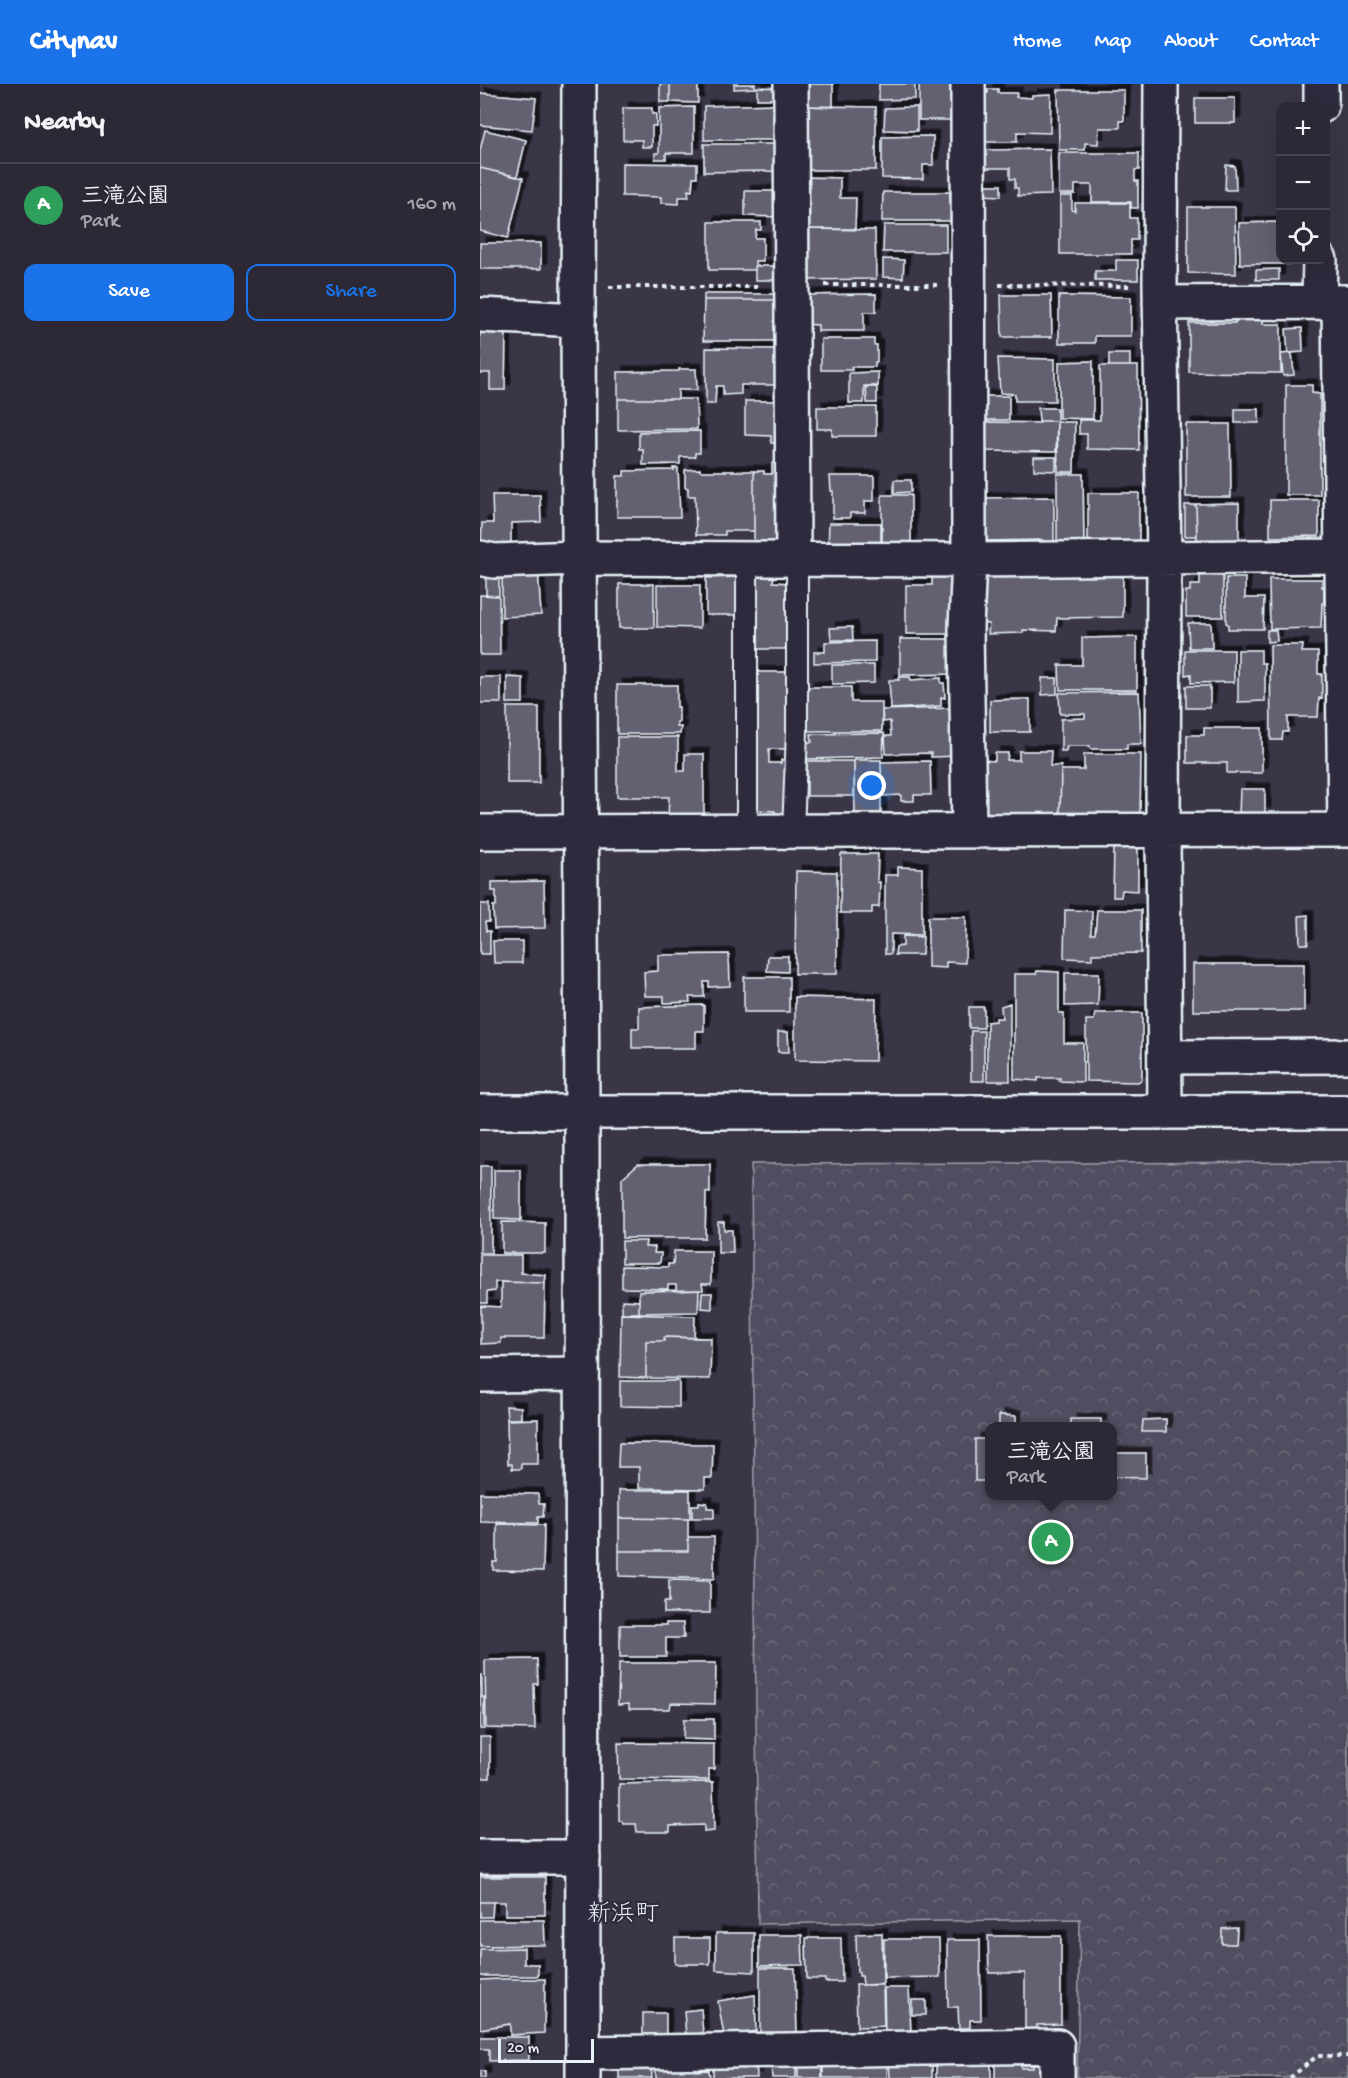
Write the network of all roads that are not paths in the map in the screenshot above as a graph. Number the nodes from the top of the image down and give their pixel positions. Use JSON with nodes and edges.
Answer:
{"nodes":[{"id":1,"x":579,"y":84,"type":"edge"},
{"id":2,"x":791,"y":84,"type":"edge"},
{"id":3,"x":968,"y":84,"type":"edge"},
{"id":4,"x":1161,"y":84,"type":"edge"},
{"id":5,"x":1321,"y":84,"type":"edge"},
{"id":6,"x":1321,"y":102,"type":"edge"},
{"id":7,"x":1322,"y":264,"type":"edge"},
{"id":8,"x":1160,"y":294,"type":"junction"},
{"id":9,"x":1336,"y":302,"type":"edge"},
{"id":10,"x":480,"y":315,"type":"edge"},
{"id":11,"x":578,"y":320,"type":"junction"},
{"id":12,"x":1344,"y":472,"type":"edge"},
{"id":13,"x":1341,"y":556,"type":"junction"},
{"id":14,"x":480,"y":558,"type":"edge"},
{"id":15,"x":579,"y":558,"type":"junction"},
{"id":16,"x":747,"y":559,"type":"junction"},
{"id":17,"x":1164,"y":559,"type":"junction"},
{"id":18,"x":795,"y":560,"type":"junction"},
{"id":19,"x":969,"y":560,"type":"junction"},
{"id":20,"x":1346,"y":646,"type":"edge"},
{"id":21,"x":1346,"y":830,"type":"edge"},
{"id":22,"x":480,"y":831,"type":"edge"},
{"id":23,"x":581,"y":831,"type":"junction"},
{"id":24,"x":969,"y":831,"type":"junction"},
{"id":25,"x":747,"y":832,"type":"junction"},
{"id":26,"x":793,"y":832,"type":"junction"},
{"id":27,"x":1163,"y":832,"type":"junction"},
{"id":28,"x":1348,"y":1056,"type":"edge"},
{"id":29,"x":1165,"y":1057,"type":"junction"},
{"id":30,"x":480,"y":1112,"type":"edge"},
{"id":31,"x":582,"y":1112,"type":"junction"},
{"id":32,"x":1165,"y":1112,"type":"junction"},
{"id":33,"x":1348,"y":1112,"type":"edge"},
{"id":34,"x":582,"y":1374,"type":"junction"},
{"id":35,"x":480,"y":1375,"type":"edge"},
{"id":36,"x":480,"y":1857,"type":"edge"},
{"id":37,"x":583,"y":1857,"type":"junction"},
{"id":38,"x":583,"y":2066,"type":"edge"},
{"id":39,"x":1057,"y":2078,"type":"edge"}],
"edges":[{"from":1,"to":11,"type":"street"},
{"from":2,"to":18,"type":"street"},
{"from":3,"to":19,"type":"street"},
{"from":4,"to":8,"type":"street"},
{"from":5,"to":6,"type":"street"},
{"from":7,"to":9,"type":"street"},
{"from":8,"to":9,"type":"street"},
{"from":8,"to":17,"type":"street"},
{"from":9,"to":12,"type":"street"},
{"from":10,"to":11,"type":"street"},
{"from":11,"to":15,"type":"street"},
{"from":12,"to":13,"type":"street"},
{"from":13,"to":17,"type":"street"},
{"from":13,"to":20,"type":"street"},
{"from":14,"to":15,"type":"street"},
{"from":15,"to":16,"type":"street"},
{"from":15,"to":23,"type":"street"},
{"from":16,"to":18,"type":"street"},
{"from":16,"to":25,"type":"lane"},
{"from":17,"to":19,"type":"street"},
{"from":17,"to":27,"type":"street"},
{"from":18,"to":19,"type":"street"},
{"from":18,"to":26,"type":"lane"},
{"from":19,"to":24,"type":"street"},
{"from":20,"to":21,"type":"street"},
{"from":21,"to":27,"type":"street"},
{"from":22,"to":23,"type":"street"},
{"from":23,"to":25,"type":"street"},
{"from":23,"to":31,"type":"street"},
{"from":24,"to":26,"type":"street"},
{"from":24,"to":27,"type":"street"},
{"from":25,"to":26,"type":"street"},
{"from":27,"to":29,"type":"street"},
{"from":28,"to":29,"type":"street"},
{"from":29,"to":32,"type":"street"},
{"from":30,"to":31,"type":"street"},
{"from":31,"to":32,"type":"street"},
{"from":31,"to":34,"type":"street"},
{"from":32,"to":33,"type":"street"},
{"from":34,"to":35,"type":"street"},
{"from":34,"to":37,"type":"street"},
{"from":36,"to":37,"type":"street"},
{"from":37,"to":38,"type":"street"},
{"from":38,"to":39,"type":"street"}]}
